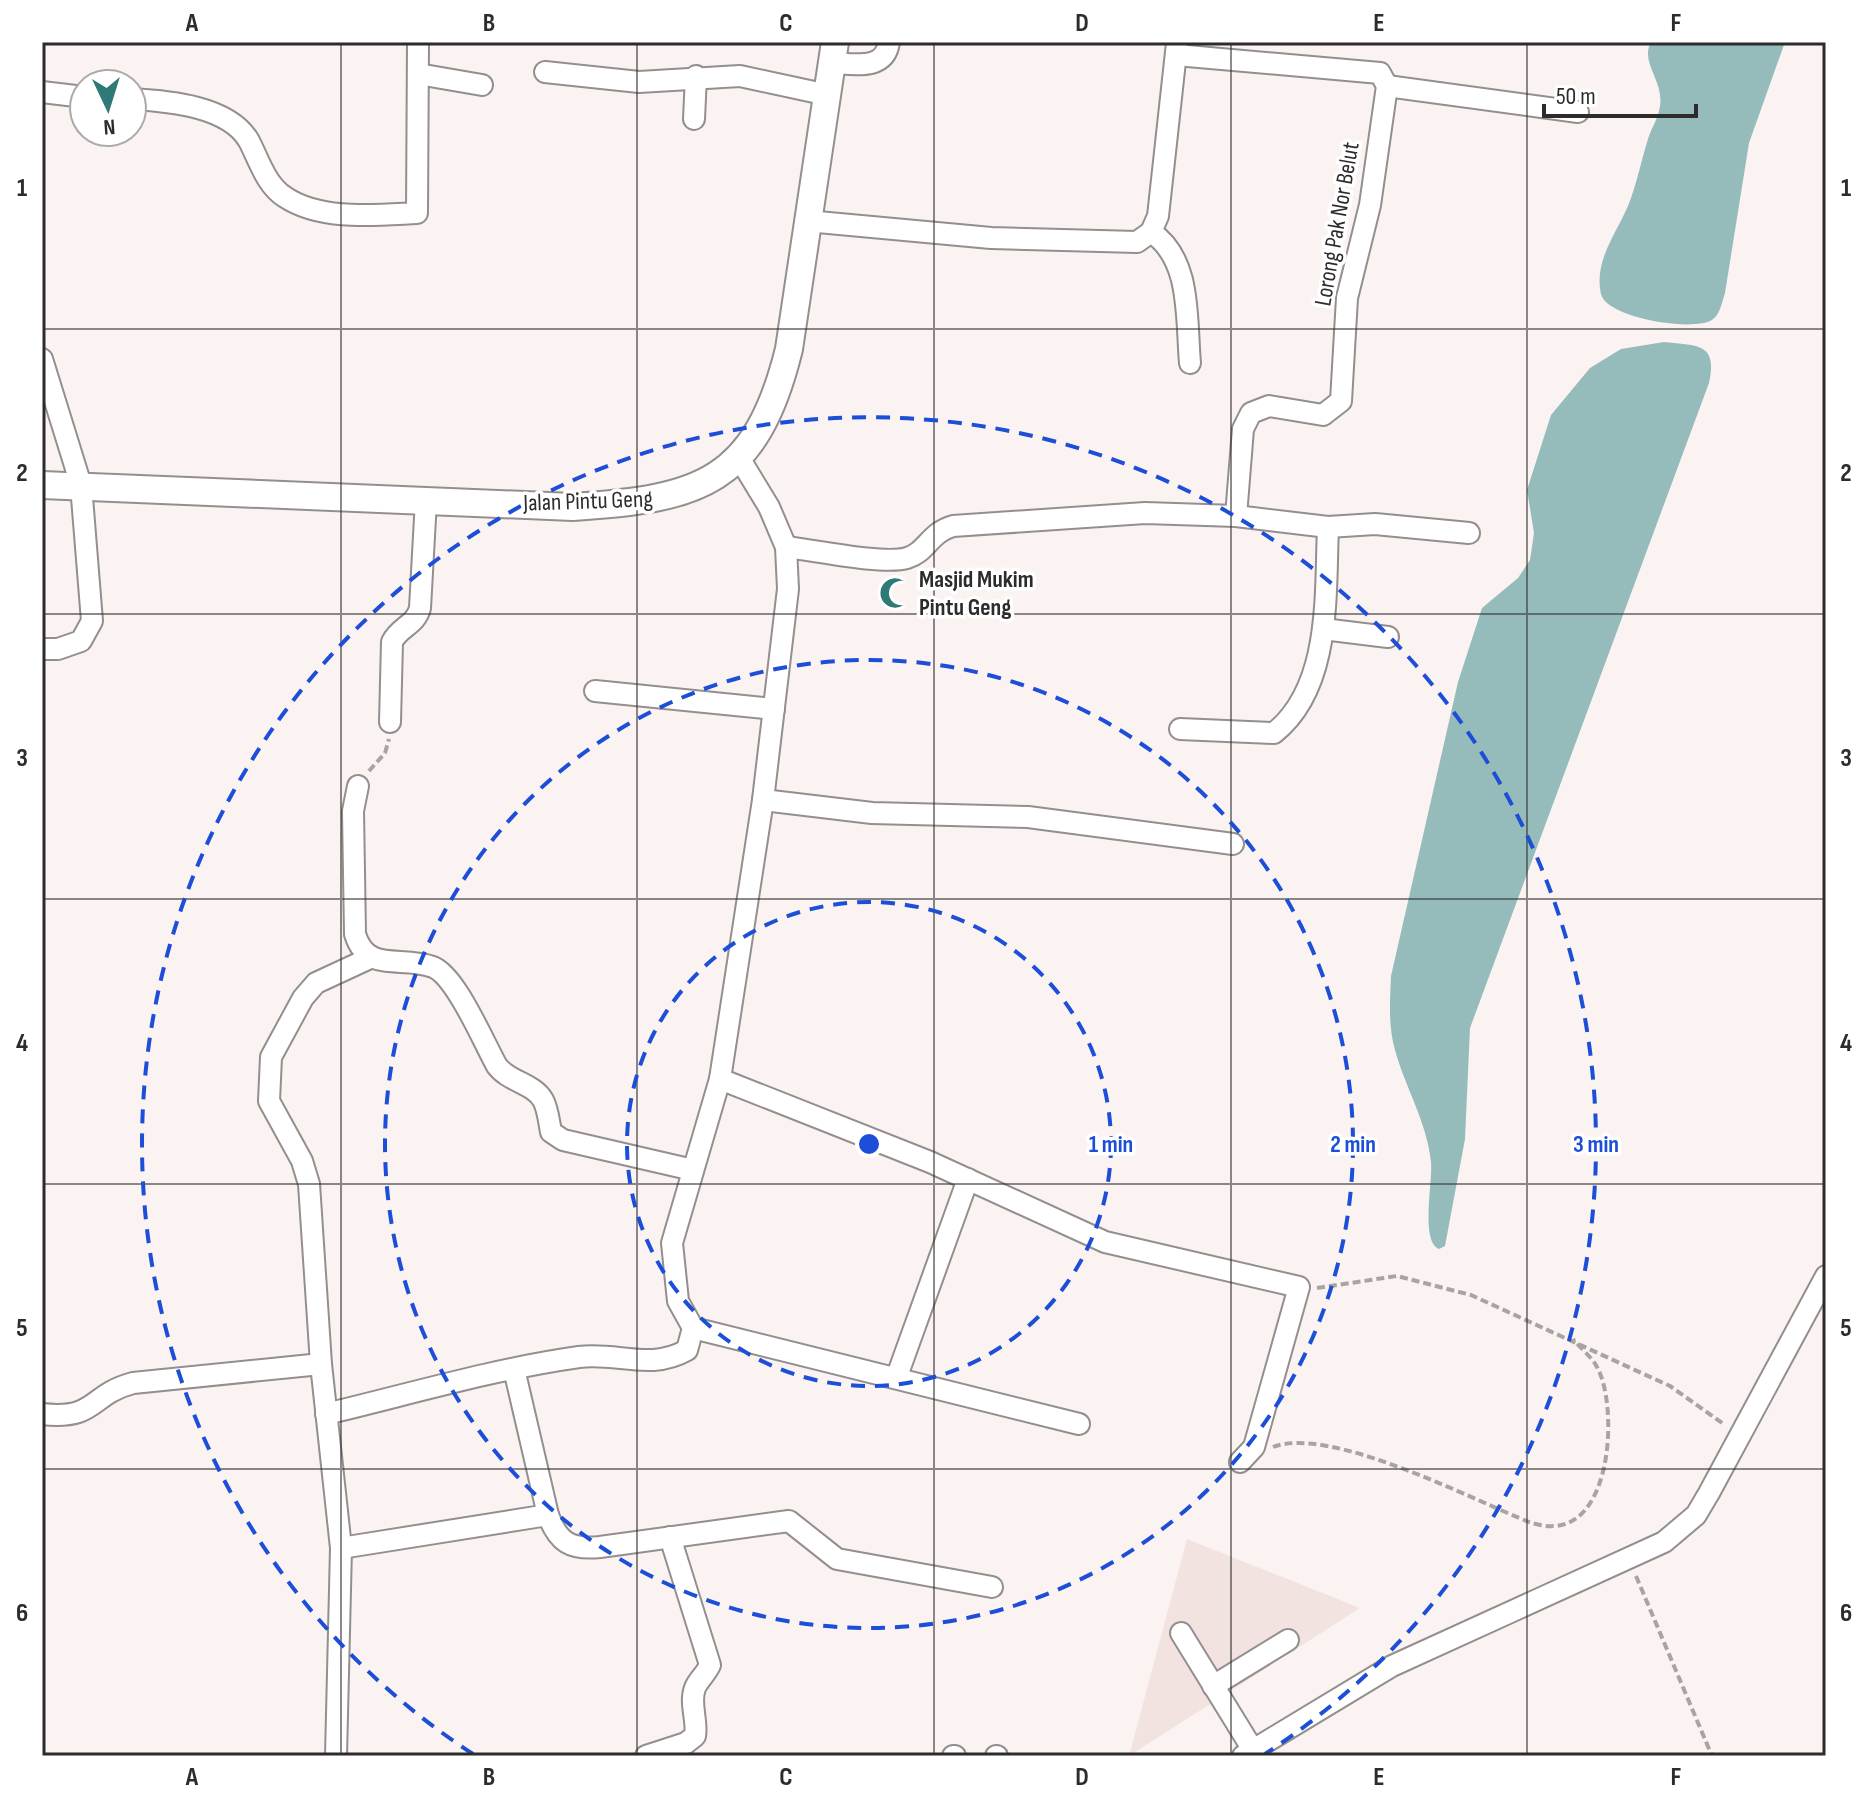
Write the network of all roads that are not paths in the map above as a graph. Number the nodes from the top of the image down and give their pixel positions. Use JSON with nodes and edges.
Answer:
{"nodes":[{"id":1,"x":418,"y":42,"type":"edge"},
{"id":2,"x":889,"y":42,"type":"edge"},
{"id":3,"x":1177,"y":49,"type":"edge"},
{"id":4,"x":834,"y":52,"type":"edge"},
{"id":5,"x":545,"y":72,"type":"dead end"},
{"id":6,"x":418,"y":74,"type":"junction"},
{"id":7,"x":696,"y":76,"type":"junction"},
{"id":8,"x":482,"y":85,"type":"dead end"},
{"id":9,"x":1387,"y":86,"type":"junction"},
{"id":10,"x":42,"y":92,"type":"edge"},
{"id":11,"x":68,"y":95,"type":"edge"},
{"id":12,"x":828,"y":95,"type":"junction"},
{"id":13,"x":148,"y":100,"type":"edge"},
{"id":14,"x":1578,"y":112,"type":"dead end"},
{"id":15,"x":694,"y":119,"type":"dead end"},
{"id":16,"x":807,"y":221,"type":"junction"},
{"id":17,"x":1151,"y":232,"type":"junction"},
{"id":18,"x":42,"y":359,"type":"edge"},
{"id":19,"x":1190,"y":363,"type":"dead end"},
{"id":20,"x":738,"y":456,"type":"junction"},
{"id":21,"x":42,"y":485,"type":"edge"},
{"id":22,"x":81,"y":485,"type":"junction"},
{"id":23,"x":426,"y":500,"type":"junction"},
{"id":24,"x":1236,"y":516,"type":"junction"},
{"id":25,"x":1328,"y":527,"type":"junction"},
{"id":26,"x":1469,"y":533,"type":"dead end"},
{"id":27,"x":786,"y":547,"type":"junction"},
{"id":28,"x":1323,"y":629,"type":"junction"},
{"id":29,"x":1388,"y":637,"type":"dead end"},
{"id":30,"x":42,"y":649,"type":"edge"},
{"id":31,"x":595,"y":691,"type":"dead end"},
{"id":32,"x":774,"y":709,"type":"junction"},
{"id":33,"x":390,"y":722,"type":"road end"},
{"id":34,"x":1180,"y":729,"type":"dead end"},
{"id":35,"x":358,"y":786,"type":"road end"},
{"id":36,"x":763,"y":800,"type":"junction"},
{"id":37,"x":1233,"y":844,"type":"dead end"},
{"id":38,"x":370,"y":958,"type":"junction"},
{"id":39,"x":720,"y":1079,"type":"junction"},
{"id":40,"x":693,"y":1170,"type":"junction"},
{"id":41,"x":968,"y":1179,"type":"junction"},
{"id":42,"x":1826,"y":1276,"type":"edge"},
{"id":43,"x":693,"y":1328,"type":"junction"},
{"id":44,"x":321,"y":1364,"type":"junction"},
{"id":45,"x":514,"y":1369,"type":"junction"},
{"id":46,"x":897,"y":1376,"type":"junction"},
{"id":47,"x":42,"y":1414,"type":"edge"},
{"id":48,"x":326,"y":1414,"type":"junction"},
{"id":49,"x":1079,"y":1424,"type":"dead end"},
{"id":50,"x":1244,"y":1460,"type":"road end"},
{"id":51,"x":548,"y":1515,"type":"junction"},
{"id":52,"x":670,"y":1537,"type":"junction"},
{"id":53,"x":341,"y":1548,"type":"junction"},
{"id":54,"x":992,"y":1587,"type":"dead end"},
{"id":55,"x":1181,"y":1633,"type":"dead end"},
{"id":56,"x":1288,"y":1640,"type":"dead end"},
{"id":57,"x":1213,"y":1686,"type":"junction"},
{"id":58,"x":1248,"y":1753,"type":"edge"},
{"id":59,"x":336,"y":1756,"type":"edge"},
{"id":60,"x":646,"y":1756,"type":"edge"}],
"edges":[{"from":1,"to":6,"type":"street"},
{"from":2,"to":4,"type":"street"},
{"from":3,"to":9,"type":"street"},
{"from":3,"to":17,"type":"street"},
{"from":4,"to":12,"type":"main road","name":"Jalan Pintu Geng"},
{"from":5,"to":7,"type":"street"},
{"from":6,"to":8,"type":"street"},
{"from":6,"to":13,"type":"street"},
{"from":7,"to":12,"type":"street"},
{"from":7,"to":15,"type":"street"},
{"from":9,"to":14,"type":"street"},
{"from":9,"to":24,"type":"street","name":"Lorong Pak Nor Belut"},
{"from":10,"to":11,"type":"street"},
{"from":12,"to":16,"type":"main road","name":"Jalan Pintu Geng"},
{"from":16,"to":17,"type":"street"},
{"from":16,"to":20,"type":"main road","name":"Jalan Pintu Geng"},
{"from":17,"to":19,"type":"street"},
{"from":18,"to":22,"type":"street"},
{"from":20,"to":23,"type":"main road","name":"Jalan Pintu Geng"},
{"from":20,"to":27,"type":"street"},
{"from":21,"to":22,"type":"main road","name":"Jalan Pintu Geng"},
{"from":22,"to":23,"type":"main road","name":"Jalan Pintu Geng"},
{"from":22,"to":30,"type":"street"},
{"from":23,"to":33,"type":"street"},
{"from":24,"to":25,"type":"street"},
{"from":24,"to":27,"type":"street"},
{"from":25,"to":26,"type":"street"},
{"from":25,"to":28,"type":"street"},
{"from":27,"to":32,"type":"street"},
{"from":28,"to":29,"type":"street"},
{"from":28,"to":34,"type":"street"},
{"from":31,"to":32,"type":"street"},
{"from":32,"to":36,"type":"street"},
{"from":35,"to":38,"type":"street"},
{"from":36,"to":37,"type":"street"},
{"from":36,"to":39,"type":"street"},
{"from":38,"to":40,"type":"street"},
{"from":38,"to":44,"type":"street"},
{"from":39,"to":40,"type":"street"},
{"from":39,"to":41,"type":"street"},
{"from":40,"to":43,"type":"street"},
{"from":41,"to":46,"type":"street"},
{"from":41,"to":50,"type":"street"},
{"from":42,"to":58,"type":"street"},
{"from":43,"to":45,"type":"street"},
{"from":43,"to":46,"type":"street"},
{"from":44,"to":47,"type":"street"},
{"from":44,"to":48,"type":"street"},
{"from":45,"to":48,"type":"street"},
{"from":45,"to":51,"type":"street"},
{"from":46,"to":49,"type":"street"},
{"from":48,"to":53,"type":"street"},
{"from":51,"to":52,"type":"street"},
{"from":51,"to":53,"type":"street"},
{"from":52,"to":54,"type":"street"},
{"from":52,"to":60,"type":"street"},
{"from":53,"to":59,"type":"street"},
{"from":55,"to":57,"type":"street"},
{"from":56,"to":57,"type":"street"},
{"from":57,"to":58,"type":"street"}]}
